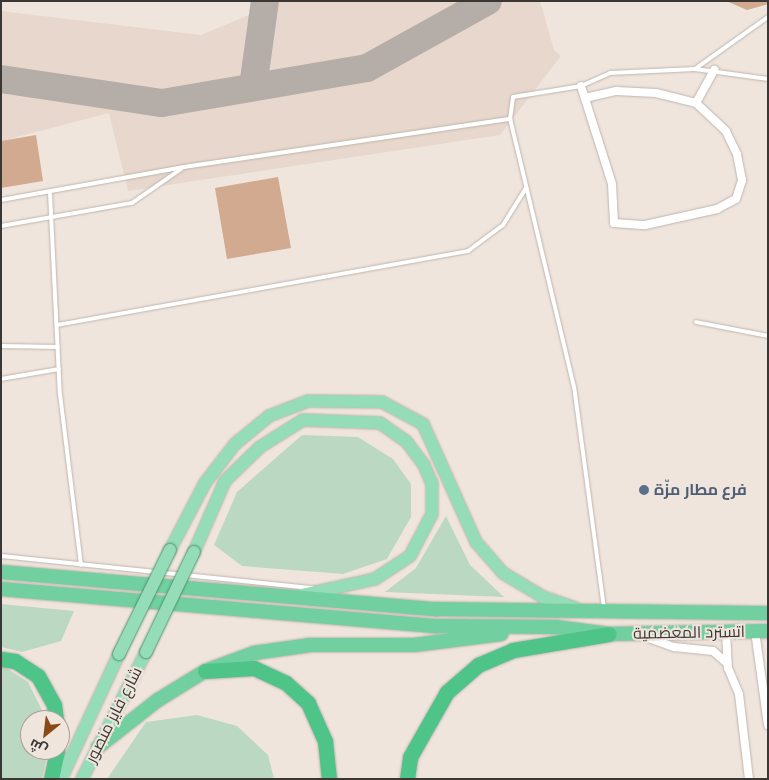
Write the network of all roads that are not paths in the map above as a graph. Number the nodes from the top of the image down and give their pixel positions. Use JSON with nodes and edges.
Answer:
{"nodes":[{"id":1,"x":768,"y":17,"type":"edge"},
{"id":2,"x":695,"y":69,"type":"junction"},
{"id":3,"x":714,"y":70,"type":"junction"},
{"id":4,"x":768,"y":79,"type":"edge"},
{"id":5,"x":581,"y":86,"type":"junction"},
{"id":6,"x":585,"y":98,"type":"junction"},
{"id":7,"x":696,"y":103,"type":"junction"},
{"id":8,"x":510,"y":119,"type":"junction"},
{"id":9,"x":184,"y":167,"type":"junction"},
{"id":10,"x":526,"y":188,"type":"junction"},
{"id":11,"x":50,"y":194,"type":"junction"},
{"id":12,"x":1,"y":200,"type":"edge"},
{"id":13,"x":52,"y":218,"type":"junction"},
{"id":14,"x":1,"y":226,"type":"edge"},
{"id":15,"x":696,"y":322,"type":"dead end"},
{"id":16,"x":57,"y":325,"type":"junction"},
{"id":17,"x":768,"y":336,"type":"edge"},
{"id":18,"x":1,"y":346,"type":"edge"},
{"id":19,"x":58,"y":347,"type":"junction"},
{"id":20,"x":59,"y":369,"type":"junction"},
{"id":21,"x":1,"y":379,"type":"edge"},
{"id":22,"x":1,"y":556,"type":"edge"},
{"id":23,"x":81,"y":565,"type":"junction"},
{"id":24,"x":1,"y":572,"type":"edge"},
{"id":25,"x":1,"y":588,"type":"edge"},
{"id":26,"x":325,"y":589,"type":"junction"},
{"id":27,"x":289,"y":598,"type":"junction"},
{"id":28,"x":579,"y":610,"type":"junction"},
{"id":29,"x":604,"y":610,"type":"junction"},
{"id":30,"x":768,"y":613,"type":"edge"},
{"id":31,"x":556,"y":628,"type":"junction"},
{"id":32,"x":761,"y":631,"type":"edge"},
{"id":33,"x":726,"y":632,"type":"junction"},
{"id":34,"x":609,"y":634,"type":"junction"},
{"id":35,"x":639,"y":634,"type":"junction"},
{"id":36,"x":1,"y":659,"type":"edge"},
{"id":37,"x":727,"y":663,"type":"junction"},
{"id":38,"x":205,"y":671,"type":"junction"},
{"id":39,"x":766,"y":708,"type":"edge"},
{"id":40,"x":55,"y":710,"type":"edge"},
{"id":41,"x":768,"y":724,"type":"edge"},
{"id":42,"x":98,"y":747,"type":"junction"},
{"id":43,"x":55,"y":760,"type":"edge"},
{"id":44,"x":51,"y":779,"type":"edge"},
{"id":45,"x":61,"y":779,"type":"edge"},
{"id":46,"x":82,"y":779,"type":"edge"},
{"id":47,"x":328,"y":779,"type":"edge"},
{"id":48,"x":407,"y":779,"type":"edge"},
{"id":49,"x":749,"y":779,"type":"edge"}],
"edges":[{"from":1,"to":2,"type":"lane"},
{"from":2,"to":3,"type":"lane"},
{"from":2,"to":5,"type":"lane"},
{"from":3,"to":4,"type":"lane"},
{"from":3,"to":7,"type":"street"},
{"from":5,"to":6,"type":"street"},
{"from":5,"to":8,"type":"lane"},
{"from":6,"to":7,"type":"street"},
{"from":6,"to":7,"type":"street"},
{"from":8,"to":9,"type":"lane"},
{"from":8,"to":10,"type":"lane"},
{"from":9,"to":11,"type":"lane"},
{"from":9,"to":13,"type":"lane"},
{"from":10,"to":16,"type":"lane"},
{"from":10,"to":29,"type":"lane"},
{"from":11,"to":12,"type":"lane"},
{"from":11,"to":13,"type":"lane"},
{"from":13,"to":14,"type":"lane"},
{"from":13,"to":16,"type":"lane"},
{"from":15,"to":17,"type":"lane"},
{"from":16,"to":19,"type":"lane"},
{"from":18,"to":19,"type":"lane"},
{"from":19,"to":20,"type":"lane"},
{"from":20,"to":21,"type":"lane"},
{"from":20,"to":23,"type":"lane"},
{"from":22,"to":23,"type":"lane"},
{"from":23,"to":26,"type":"lane"},
{"from":24,"to":27,"type":"highway"},
{"from":25,"to":31,"type":"highway"},
{"from":26,"to":27,"type":"main road","name":"شارع فايز منصور"},
{"from":26,"to":42,"type":"main road","name":"شارع فايز منصور","bridge":true},
{"from":27,"to":28,"type":"highway"},
{"from":28,"to":29,"type":"highway"},
{"from":28,"to":45,"type":"main road","name":"شارع فايز منصور","bridge":true},
{"from":29,"to":30,"type":"highway"},
{"from":31,"to":34,"type":"highway","name":"اتسترد المعضمية"},
{"from":31,"to":38,"type":"highway"},
{"from":32,"to":33,"type":"highway","name":"اتسترد المعضمية"},
{"from":32,"to":39,"type":"street"},
{"from":33,"to":35,"type":"highway","name":"اتسترد المعضمية"},
{"from":33,"to":37,"type":"street"},
{"from":34,"to":35,"type":"highway","name":"اتسترد المعضمية"},
{"from":34,"to":48,"type":"highway"},
{"from":35,"to":37,"type":"street"},
{"from":36,"to":40,"type":"highway"},
{"from":37,"to":49,"type":"street"},
{"from":38,"to":42,"type":"highway"},
{"from":38,"to":47,"type":"highway"},
{"from":39,"to":41,"type":"street"},
{"from":42,"to":46,"type":"main road","name":"شارع فايز منصور"},
{"from":43,"to":44,"type":"highway"}]}
